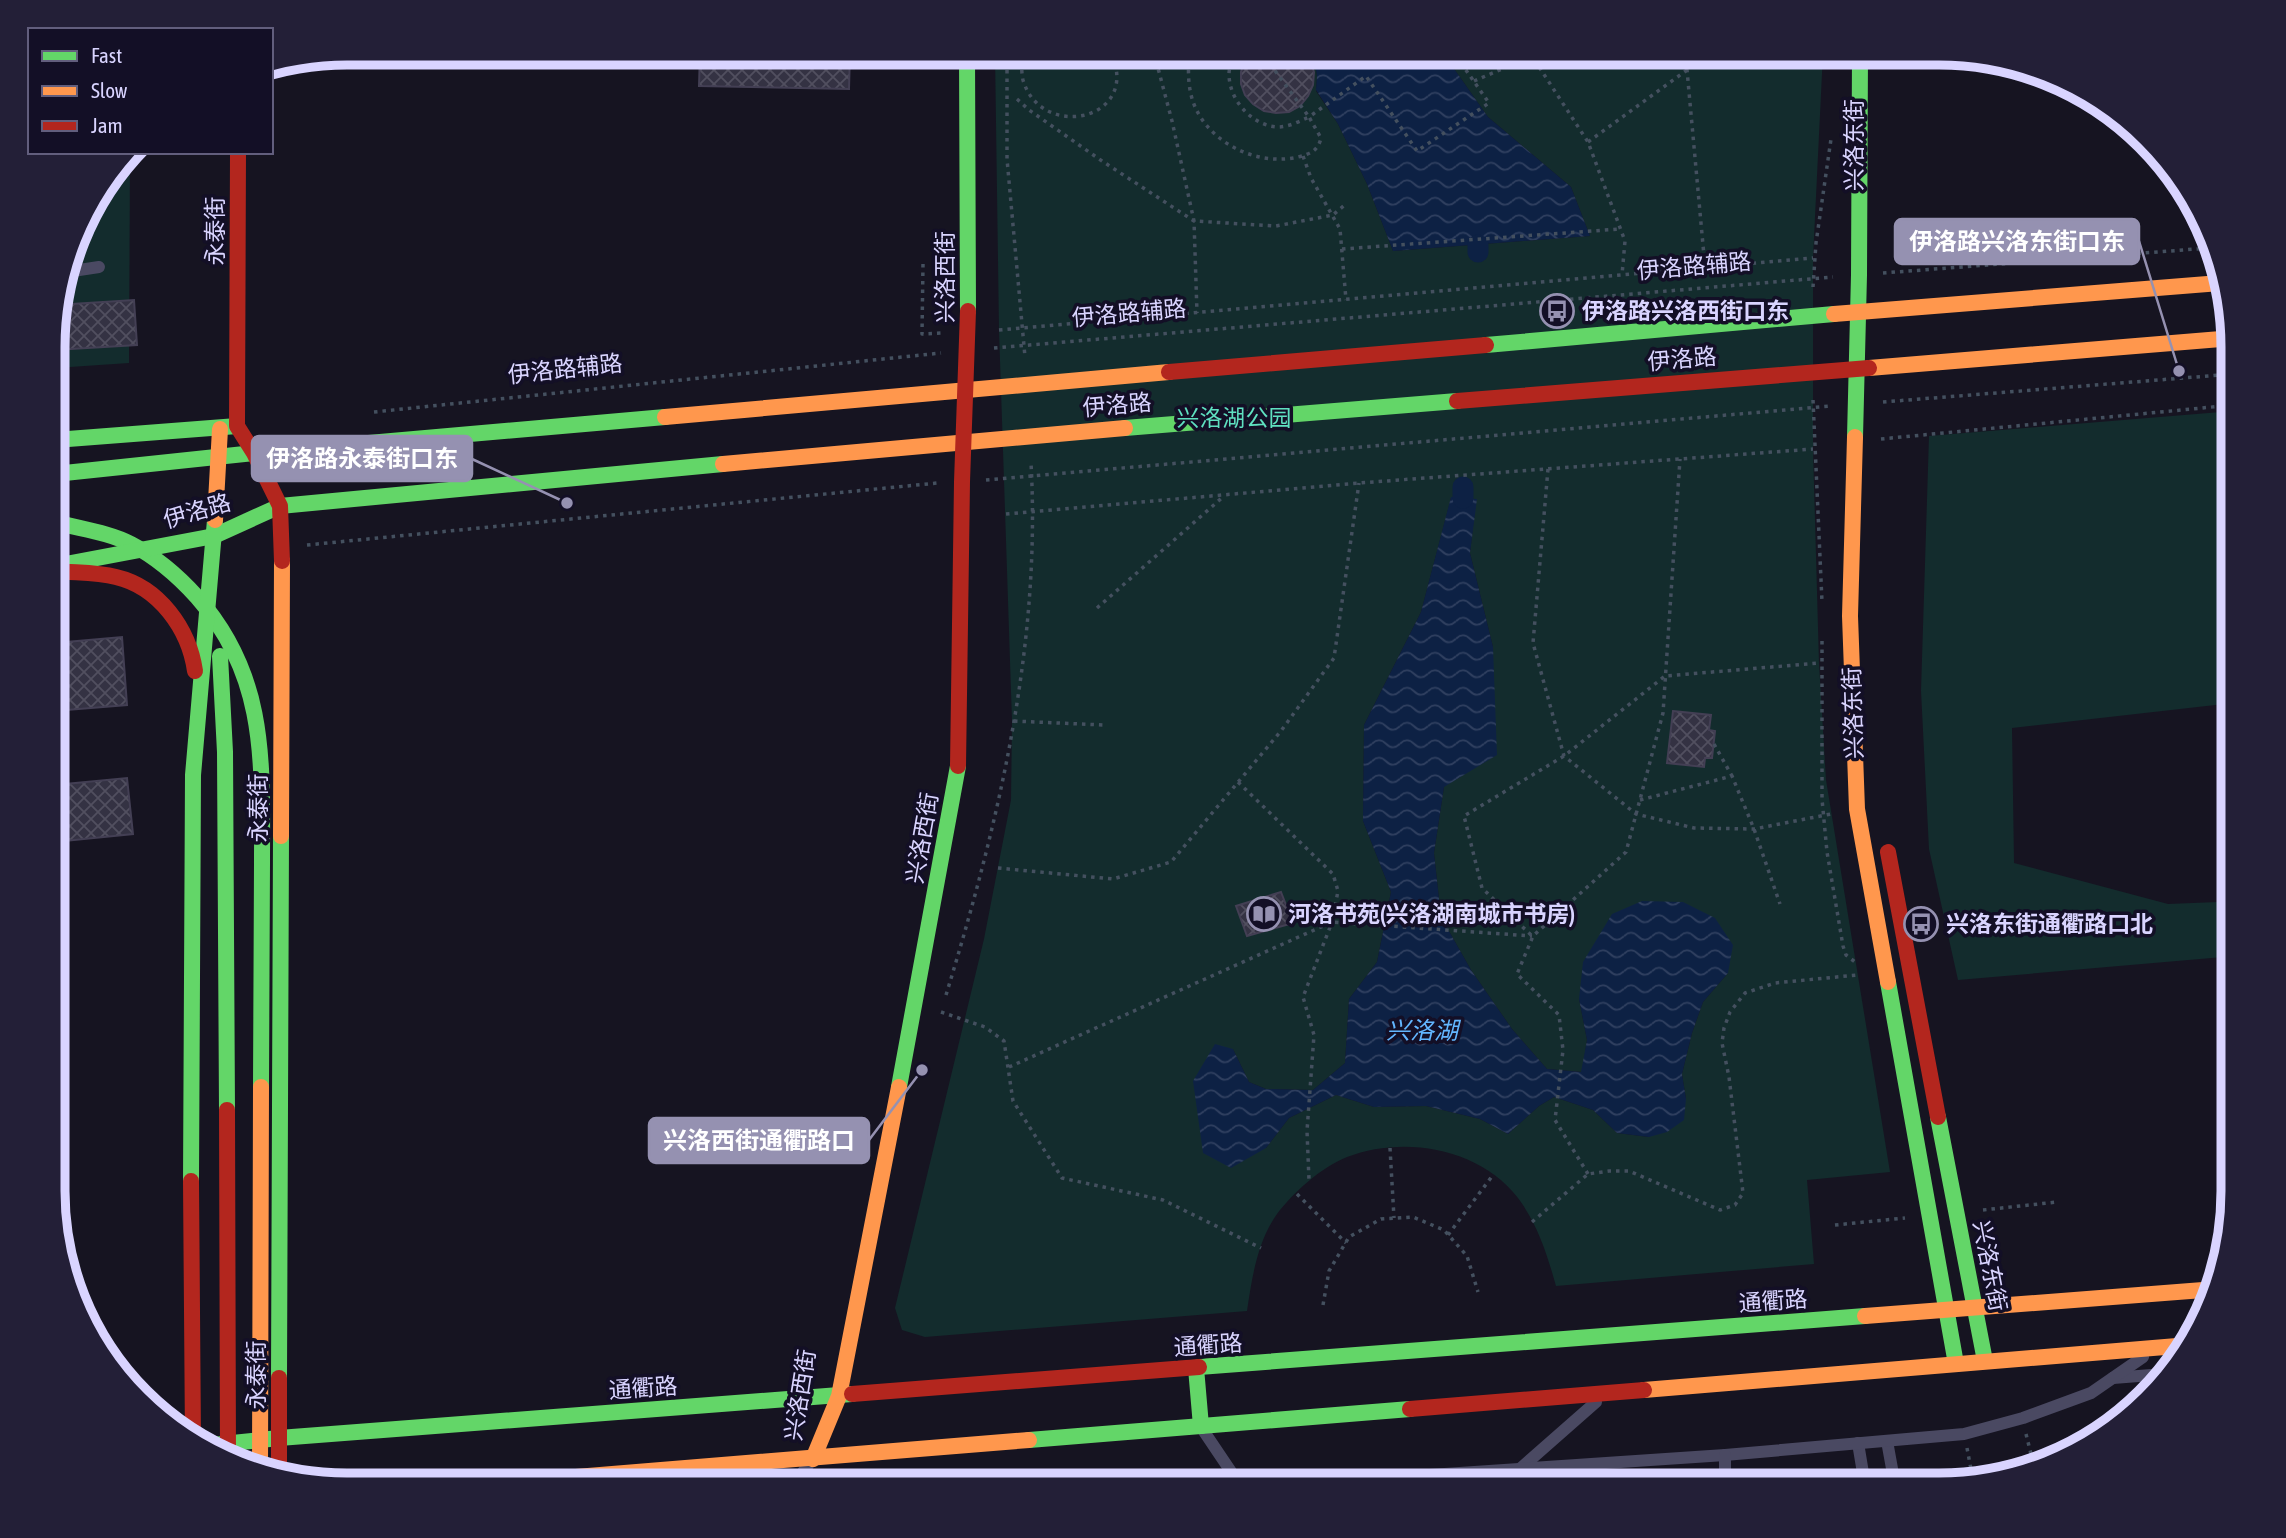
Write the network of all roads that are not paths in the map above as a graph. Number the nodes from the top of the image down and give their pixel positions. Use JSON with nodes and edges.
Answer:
{"nodes":[{"id":1,"x":967,"y":65,"type":"edge"},
{"id":2,"x":1860,"y":65,"type":"edge"},
{"id":3,"x":238,"y":154,"type":"edge"},
{"id":4,"x":99,"y":267,"type":"dead end"},
{"id":5,"x":75,"y":271,"type":"edge"},
{"id":6,"x":2214,"y":283,"type":"edge"},
{"id":7,"x":1857,"y":312,"type":"junction"},
{"id":8,"x":951,"y":323,"type":"dead end"},
{"id":9,"x":2221,"y":339,"type":"edge"},
{"id":10,"x":960,"y":351,"type":"junction"},
{"id":11,"x":1856,"y":368,"type":"junction"},
{"id":12,"x":968,"y":390,"type":"junction"},
{"id":13,"x":951,"y":392,"type":"junction"},
{"id":14,"x":220,"y":421,"type":"junction"},
{"id":15,"x":237,"y":426,"type":"junction"},
{"id":16,"x":65,"y":439,"type":"edge"},
{"id":17,"x":966,"y":441,"type":"junction"},
{"id":18,"x":949,"y":442,"type":"junction"},
{"id":19,"x":254,"y":453,"type":"junction"},
{"id":20,"x":218,"y":456,"type":"junction"},
{"id":21,"x":65,"y":473,"type":"edge"},
{"id":22,"x":954,"y":482,"type":"junction"},
{"id":23,"x":280,"y":506,"type":"junction"},
{"id":24,"x":65,"y":525,"type":"edge"},
{"id":25,"x":214,"y":536,"type":"junction"},
{"id":26,"x":81,"y":544,"type":"dead end"},
{"id":27,"x":65,"y":564,"type":"edge"},
{"id":28,"x":65,"y":572,"type":"edge"},
{"id":29,"x":942,"y":759,"type":"dead end"},
{"id":30,"x":192,"y":775,"type":"junction"},
{"id":31,"x":931,"y":826,"type":"dead end"},
{"id":32,"x":1885,"y":834,"type":"dead end"},
{"id":33,"x":896,"y":1012,"type":"dead end"},
{"id":34,"x":2203,"y":1290,"type":"edge"},
{"id":35,"x":1975,"y":1308,"type":"junction"},
{"id":36,"x":1946,"y":1310,"type":"junction"},
{"id":37,"x":2175,"y":1346,"type":"edge"},
{"id":38,"x":2156,"y":1348,"type":"junction"},
{"id":39,"x":1985,"y":1362,"type":"junction"},
{"id":40,"x":1956,"y":1364,"type":"junction"},
{"id":41,"x":1196,"y":1368,"type":"junction"},
{"id":42,"x":2153,"y":1375,"type":"edge"},
{"id":43,"x":2113,"y":1378,"type":"junction"},
{"id":44,"x":1607,"y":1384,"type":"junction"},
{"id":45,"x":823,"y":1391,"type":"junction"},
{"id":46,"x":839,"y":1396,"type":"junction"},
{"id":47,"x":1201,"y":1426,"type":"junction"},
{"id":48,"x":193,"y":1428,"type":"edge"},
{"id":49,"x":279,"y":1438,"type":"junction"},
{"id":50,"x":1887,"y":1441,"type":"junction"},
{"id":51,"x":1858,"y":1443,"type":"junction"},
{"id":52,"x":222,"y":1444,"type":"edge"},
{"id":53,"x":228,"y":1447,"type":"edge"},
{"id":54,"x":1725,"y":1455,"type":"junction"},
{"id":55,"x":260,"y":1459,"type":"edge"},
{"id":56,"x":813,"y":1459,"type":"junction"},
{"id":57,"x":279,"y":1465,"type":"edge"},
{"id":58,"x":1520,"y":1469,"type":"junction"},
{"id":59,"x":632,"y":1473,"type":"edge"},
{"id":60,"x":803,"y":1473,"type":"edge"},
{"id":61,"x":1232,"y":1473,"type":"edge"},
{"id":62,"x":1460,"y":1473,"type":"edge"},
{"id":63,"x":1725,"y":1473,"type":"edge"},
{"id":64,"x":1863,"y":1473,"type":"edge"},
{"id":65,"x":1893,"y":1473,"type":"edge"}],
"edges":[{"from":1,"to":10,"type":"street","name":"兴洛西街"},
{"from":2,"to":7,"type":"street","name":"兴洛东街"},
{"from":3,"to":15,"type":"street","name":"永泰街"},
{"from":4,"to":5,"type":"lane"},
{"from":6,"to":7,"type":"street","name":"伊洛路"},
{"from":7,"to":11,"type":"street","name":"兴洛东街"},
{"from":7,"to":12,"type":"street","name":"伊洛路"},
{"from":8,"to":10,"type":"street","name":"兴洛西街"},
{"from":9,"to":11,"type":"street","name":"伊洛路"},
{"from":10,"to":12,"type":"street","name":"兴洛西街"},
{"from":10,"to":13,"type":"street","name":"兴洛西街"},
{"from":11,"to":17,"type":"street","name":"伊洛路"},
{"from":11,"to":36,"type":"street","name":"兴洛东街"},
{"from":12,"to":13,"type":"street","name":"伊洛路"},
{"from":12,"to":17,"type":"street","name":"兴洛西街"},
{"from":13,"to":18,"type":"street","name":"兴洛西街"},
{"from":13,"to":19,"type":"street","name":"伊洛路"},
{"from":14,"to":15,"type":"street"},
{"from":14,"to":16,"type":"street"},
{"from":14,"to":20,"type":"street"},
{"from":15,"to":19,"type":"street","name":"永泰街"},
{"from":17,"to":18,"type":"street","name":"伊洛路"},
{"from":17,"to":22,"type":"street","name":"兴洛西街"},
{"from":18,"to":22,"type":"street","name":"兴洛西街"},
{"from":18,"to":23,"type":"street","name":"伊洛路"},
{"from":19,"to":20,"type":"street","name":"伊洛路"},
{"from":19,"to":23,"type":"street","name":"永泰街"},
{"from":20,"to":21,"type":"street","name":"伊洛路"},
{"from":20,"to":25,"type":"street"},
{"from":22,"to":29,"type":"street","name":"兴洛西街"},
{"from":22,"to":46,"type":"street","name":"兴洛西街"},
{"from":23,"to":25,"type":"street","name":"伊洛路"},
{"from":23,"to":49,"type":"street","name":"永泰街"},
{"from":24,"to":55,"type":"street"},
{"from":25,"to":26,"type":"street"},
{"from":25,"to":27,"type":"street","name":"伊洛路"},
{"from":25,"to":30,"type":"street"},
{"from":25,"to":53,"type":"street"},
{"from":28,"to":30,"type":"street"},
{"from":30,"to":48,"type":"street"},
{"from":31,"to":33,"type":"street","name":"兴洛西街"},
{"from":32,"to":35,"type":"street","name":"兴洛东街"},
{"from":34,"to":35,"type":"street","name":"通衢路"},
{"from":35,"to":36,"type":"street","name":"通衢路"},
{"from":35,"to":39,"type":"street","name":"兴洛东街"},
{"from":36,"to":40,"type":"street","name":"兴洛东街"},
{"from":36,"to":41,"type":"street","name":"通衢路"},
{"from":37,"to":38,"type":"street"},
{"from":38,"to":39,"type":"street"},
{"from":38,"to":43,"type":"lane"},
{"from":39,"to":40,"type":"street"},
{"from":40,"to":44,"type":"street"},
{"from":41,"to":46,"type":"street","name":"通衢路"},
{"from":41,"to":47,"type":"street"},
{"from":42,"to":43,"type":"lane"},
{"from":43,"to":50,"type":"lane"},
{"from":44,"to":47,"type":"street"},
{"from":44,"to":58,"type":"lane"},
{"from":45,"to":46,"type":"street","name":"通衢路"},
{"from":45,"to":49,"type":"street","name":"通衢路"},
{"from":45,"to":56,"type":"street","name":"兴洛西街"},
{"from":46,"to":56,"type":"street","name":"兴洛西街"},
{"from":47,"to":56,"type":"street"},
{"from":47,"to":61,"type":"lane"},
{"from":49,"to":52,"type":"street","name":"通衢路"},
{"from":49,"to":57,"type":"street","name":"永泰街"},
{"from":50,"to":51,"type":"lane"},
{"from":50,"to":65,"type":"lane"},
{"from":51,"to":54,"type":"lane"},
{"from":51,"to":64,"type":"lane"},
{"from":54,"to":58,"type":"lane"},
{"from":54,"to":63,"type":"lane"},
{"from":56,"to":59,"type":"street"},
{"from":56,"to":60,"type":"lane"},
{"from":58,"to":62,"type":"lane"}]}
